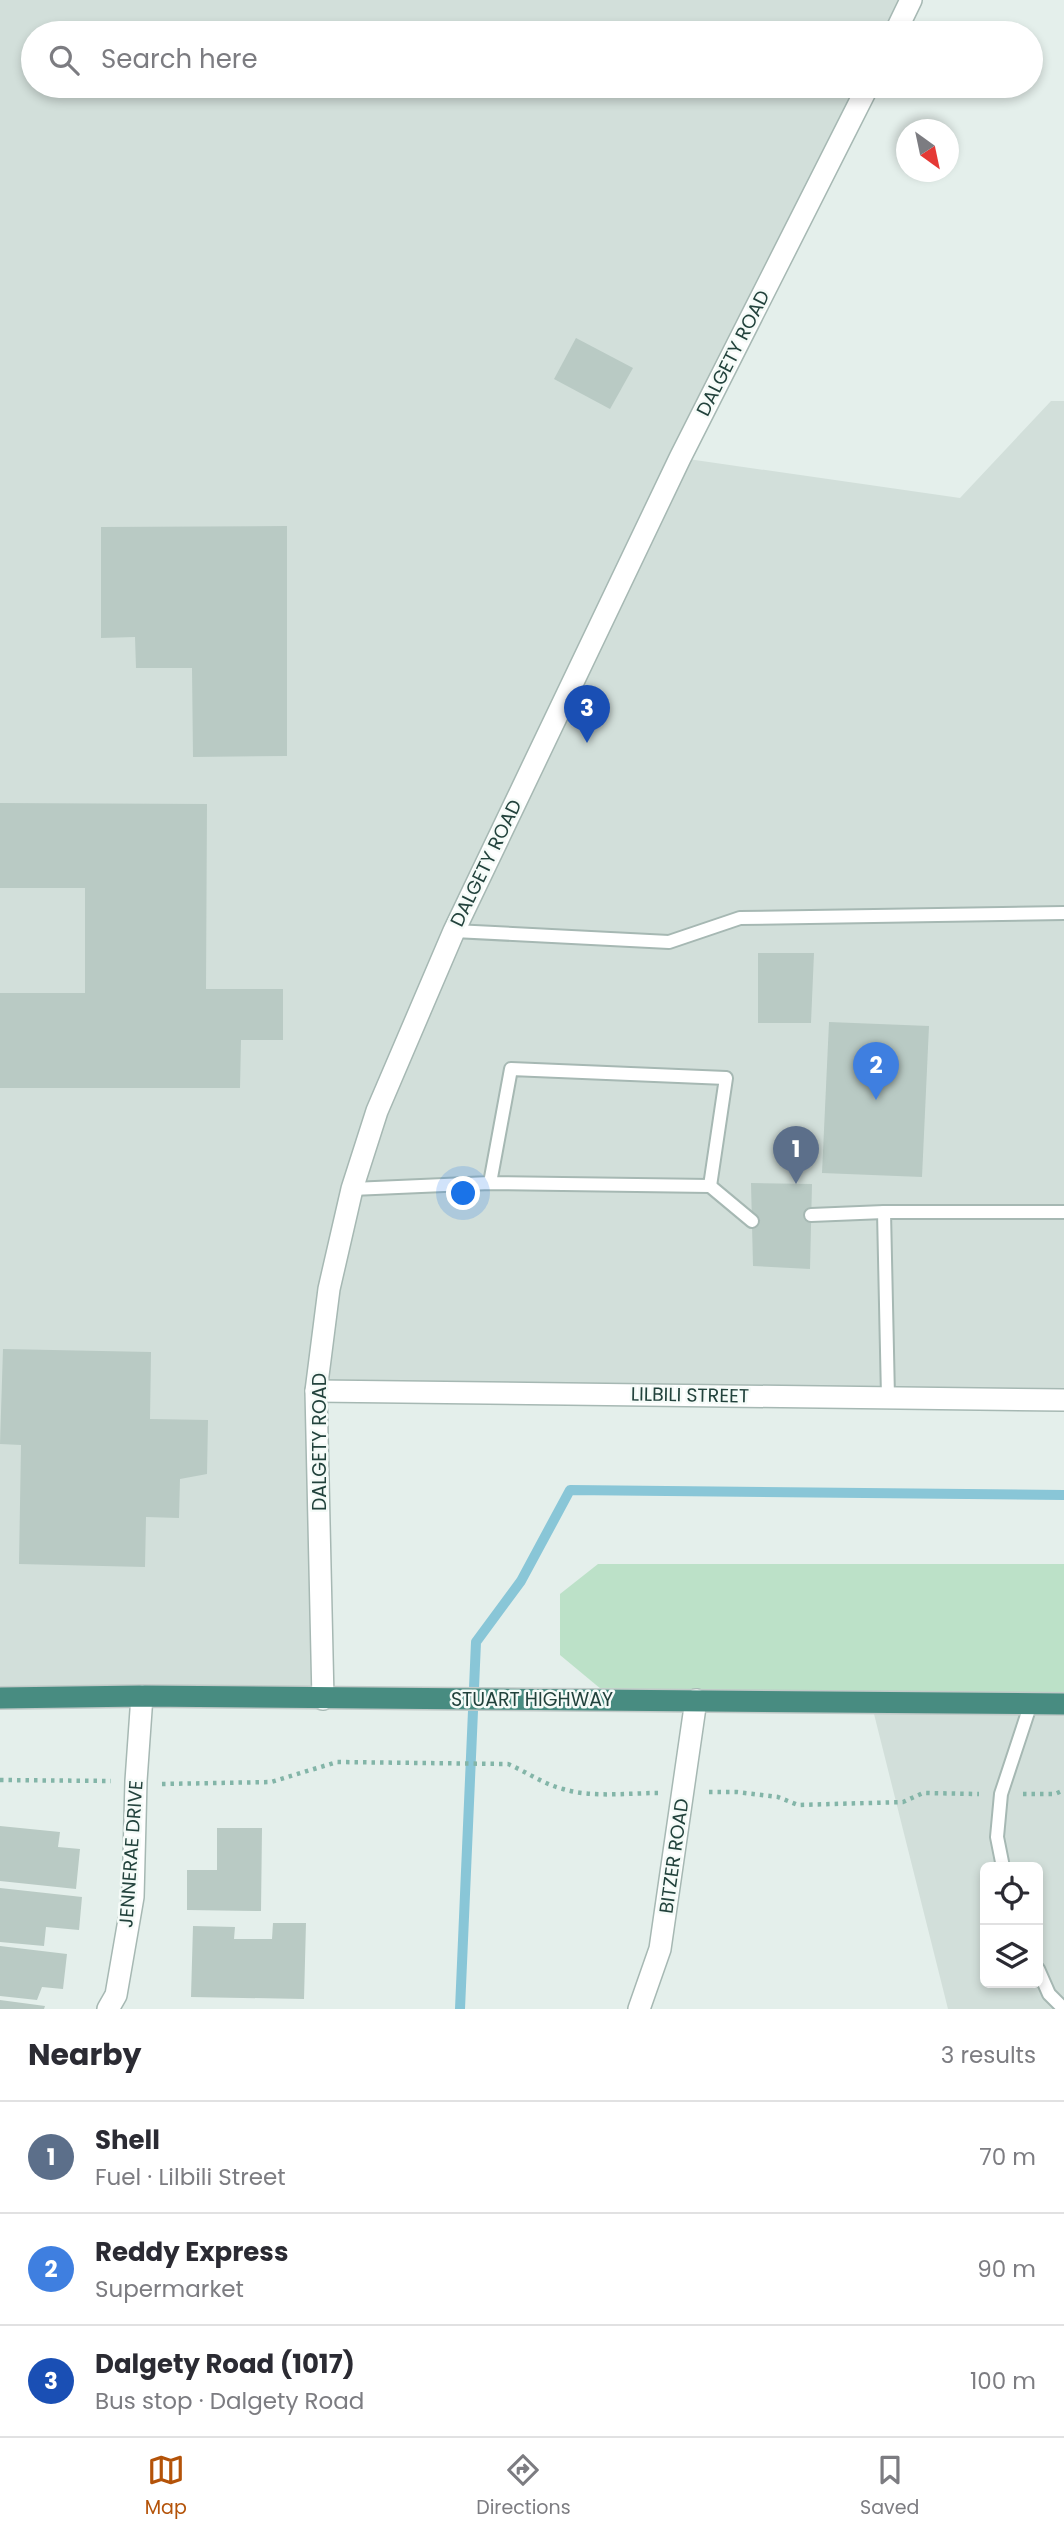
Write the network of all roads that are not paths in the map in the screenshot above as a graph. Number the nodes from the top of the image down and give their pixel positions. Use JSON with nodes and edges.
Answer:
{"nodes":[{"id":1,"x":911,"y":0,"type":"edge"},
{"id":2,"x":900,"y":21,"type":"edge"},
{"id":3,"x":862,"y":98,"type":"edge"},
{"id":4,"x":1064,"y":913,"type":"edge"},
{"id":5,"x":454,"y":931,"type":"junction"},
{"id":6,"x":490,"y":1183,"type":"junction"},
{"id":7,"x":710,"y":1186,"type":"junction"},
{"id":8,"x":352,"y":1189,"type":"junction"},
{"id":9,"x":884,"y":1212,"type":"junction"},
{"id":10,"x":1064,"y":1212,"type":"edge"},
{"id":11,"x":811,"y":1215,"type":"dead end"},
{"id":12,"x":752,"y":1221,"type":"dead end"},
{"id":13,"x":316,"y":1391,"type":"junction"},
{"id":14,"x":888,"y":1397,"type":"junction"},
{"id":15,"x":1064,"y":1400,"type":"edge"},
{"id":16,"x":142,"y":1696,"type":"junction"},
{"id":17,"x":0,"y":1698,"type":"edge"},
{"id":18,"x":323,"y":1699,"type":"junction"},
{"id":19,"x":696,"y":1700,"type":"junction"},
{"id":20,"x":1031,"y":1703,"type":"junction"},
{"id":21,"x":1064,"y":1704,"type":"edge"},
{"id":22,"x":1002,"y":1862,"type":"edge"},
{"id":23,"x":1043,"y":1980,"type":"edge"},
{"id":24,"x":108,"y":2009,"type":"edge"},
{"id":25,"x":639,"y":2009,"type":"edge"},
{"id":26,"x":1064,"y":2009,"type":"edge"}],
"edges":[{"from":1,"to":2,"type":"street"},
{"from":3,"to":5,"type":"street","name":"DALGETY ROAD"},
{"from":4,"to":5,"type":"lane"},
{"from":5,"to":8,"type":"street","name":"DALGETY ROAD"},
{"from":6,"to":7,"type":"lane"},
{"from":6,"to":7,"type":"lane"},
{"from":6,"to":8,"type":"lane"},
{"from":7,"to":12,"type":"lane"},
{"from":8,"to":13,"type":"street","name":"DALGETY ROAD"},
{"from":9,"to":10,"type":"lane"},
{"from":9,"to":11,"type":"lane"},
{"from":9,"to":14,"type":"lane"},
{"from":13,"to":14,"type":"street","name":"LILBILI STREET"},
{"from":13,"to":18,"type":"street","name":"DALGETY ROAD"},
{"from":14,"to":15,"type":"street","name":"LILBILI STREET"},
{"from":16,"to":17,"type":"highway","name":"STUART HIGHWAY"},
{"from":16,"to":18,"type":"highway","name":"STUART HIGHWAY"},
{"from":16,"to":24,"type":"street","name":"JENNERAE DRIVE"},
{"from":18,"to":19,"type":"highway","name":"STUART HIGHWAY"},
{"from":19,"to":20,"type":"highway","name":"STUART HIGHWAY"},
{"from":19,"to":25,"type":"street","name":"BITZER ROAD"},
{"from":20,"to":21,"type":"highway","name":"STUART HIGHWAY"},
{"from":20,"to":22,"type":"lane"},
{"from":23,"to":26,"type":"lane"}]}
